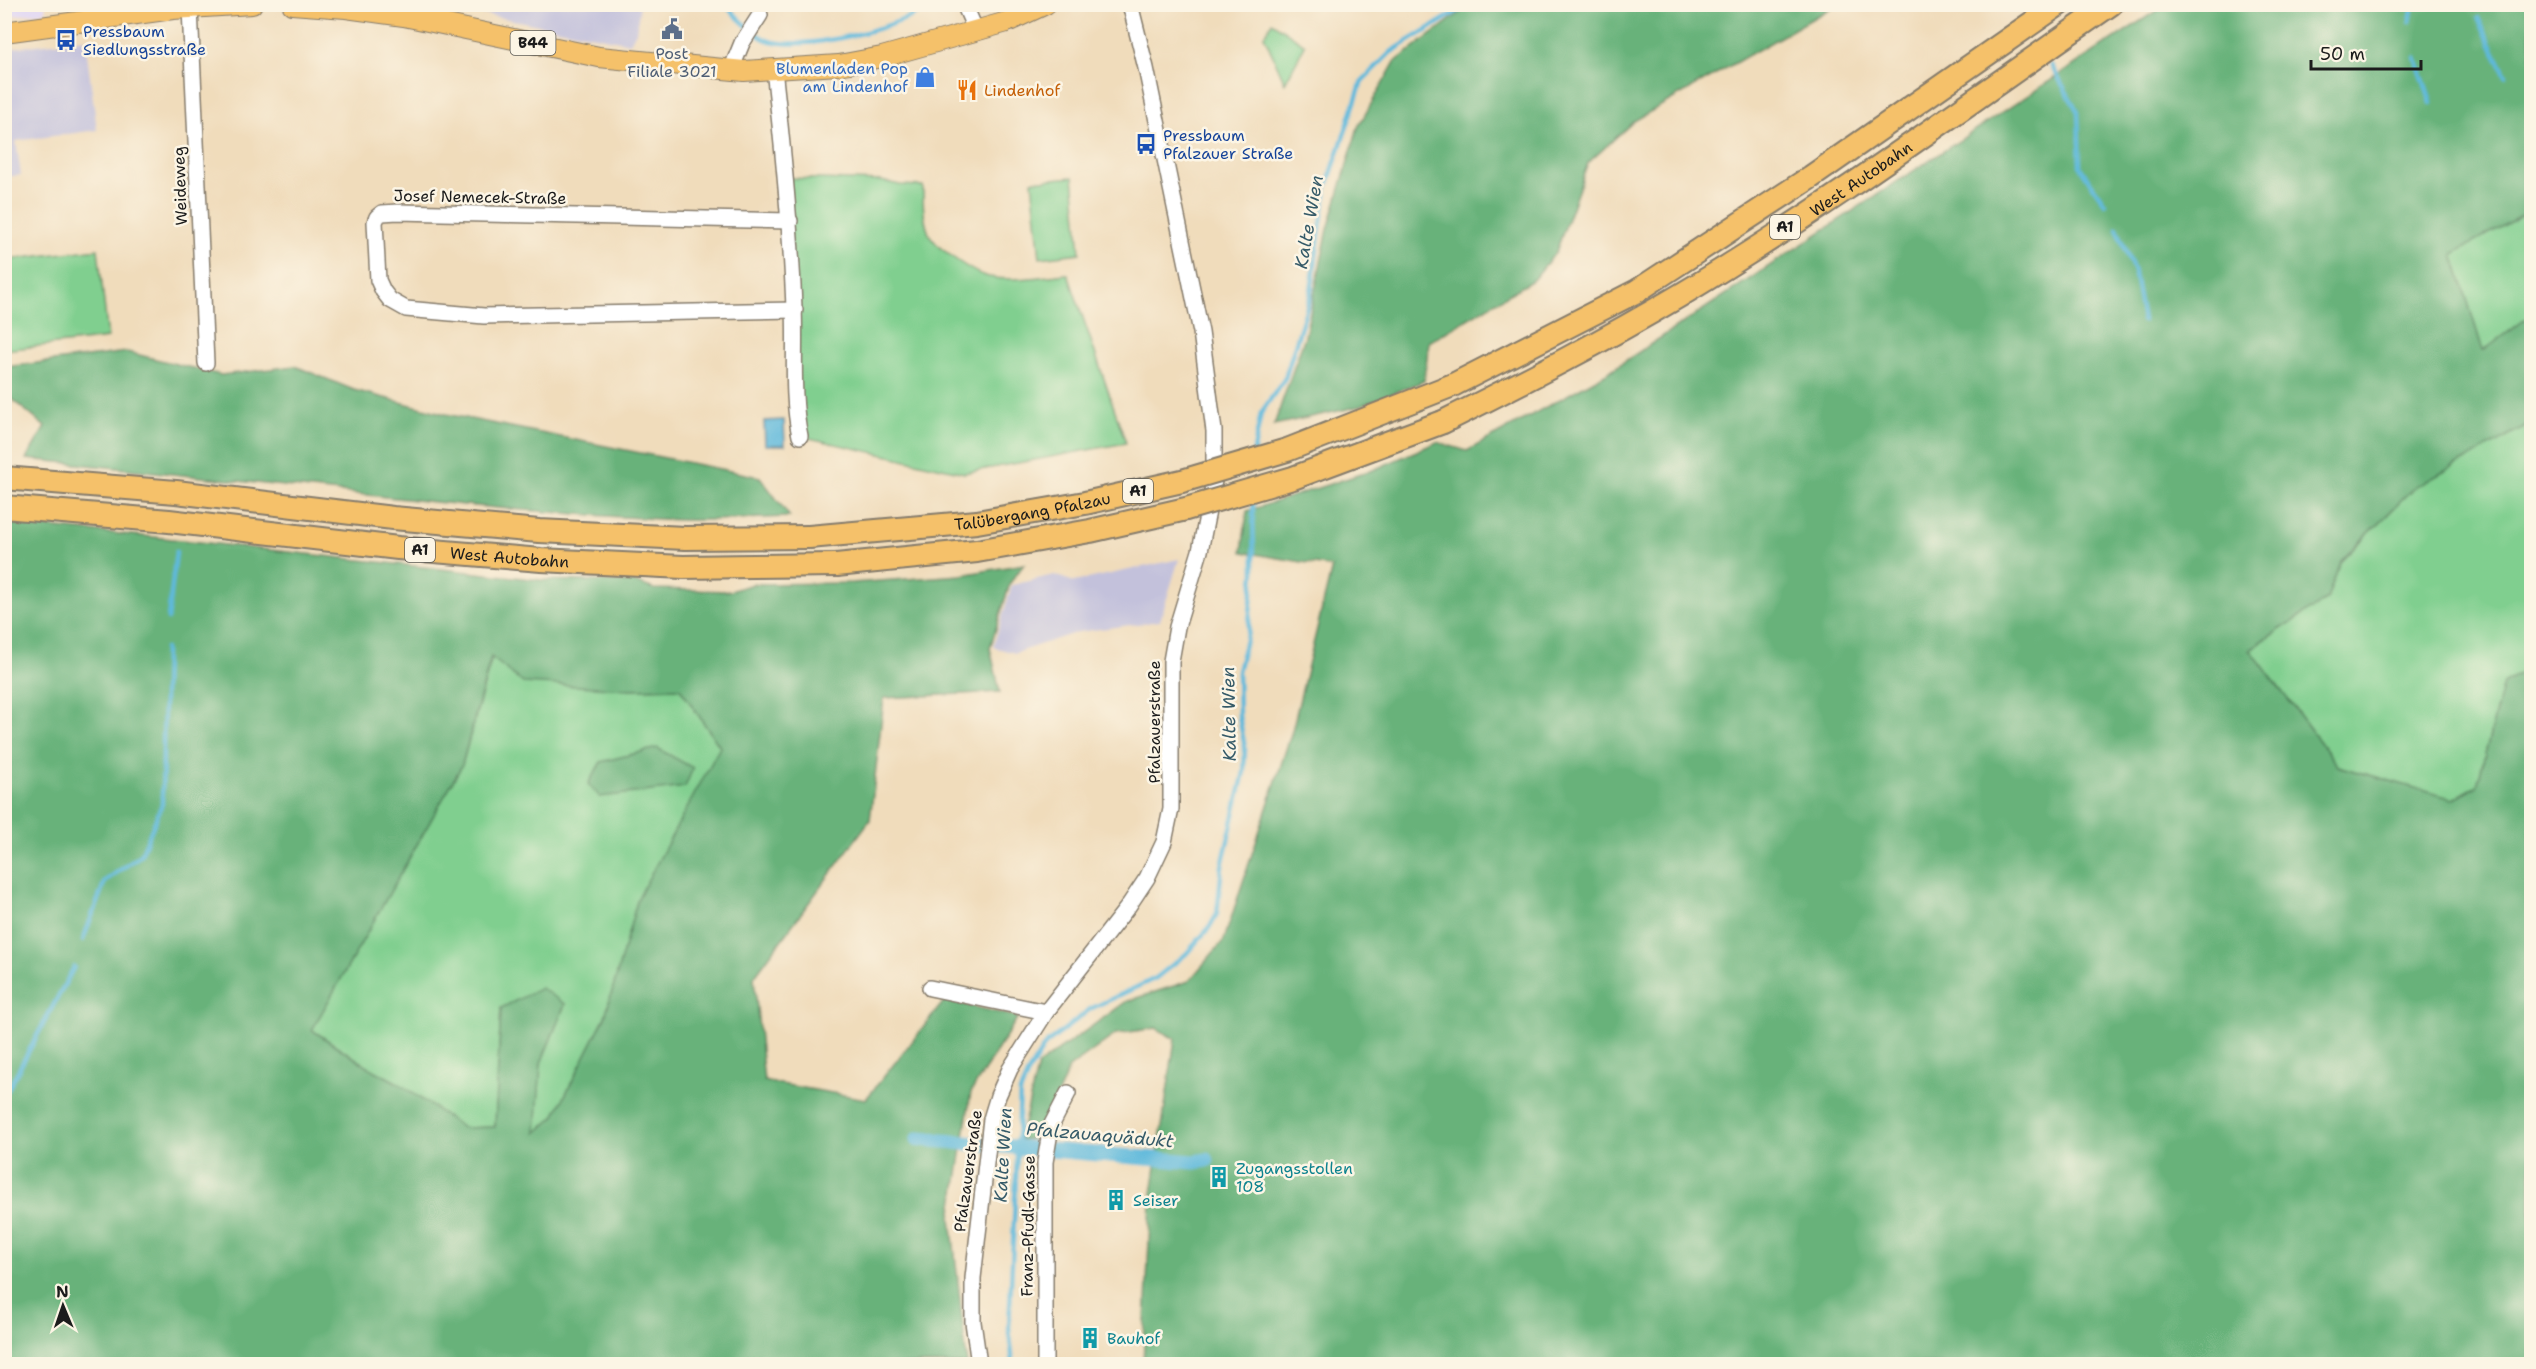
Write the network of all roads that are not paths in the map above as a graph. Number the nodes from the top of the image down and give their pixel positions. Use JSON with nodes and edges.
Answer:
{"nodes":[{"id":1,"x":252,"y":4,"type":"edge"},
{"id":2,"x":292,"y":4,"type":"edge"},
{"id":3,"x":964,"y":4,"type":"edge"},
{"id":4,"x":1046,"y":4,"type":"edge"},
{"id":5,"x":1130,"y":4,"type":"edge"},
{"id":6,"x":2059,"y":4,"type":"edge"},
{"id":7,"x":2111,"y":4,"type":"edge"},
{"id":8,"x":179,"y":7,"type":"edge"},
{"id":9,"x":760,"y":15,"type":"dead end"},
{"id":10,"x":976,"y":31,"type":"junction"},
{"id":11,"x":4,"y":32,"type":"edge"},
{"id":12,"x":774,"y":69,"type":"junction"},
{"id":13,"x":731,"y":70,"type":"junction"},
{"id":14,"x":790,"y":221,"type":"junction"},
{"id":15,"x":795,"y":310,"type":"junction"},
{"id":16,"x":206,"y":363,"type":"dead end"},
{"id":17,"x":1453,"y":385,"type":"joint"},
{"id":18,"x":1443,"y":422,"type":"joint"},
{"id":19,"x":800,"y":436,"type":"dead end"},
{"id":20,"x":4,"y":478,"type":"edge"},
{"id":21,"x":4,"y":507,"type":"edge"},
{"id":22,"x":809,"y":537,"type":"joint"},
{"id":23,"x":836,"y":565,"type":"joint"},
{"id":24,"x":930,"y":988,"type":"dead end"},
{"id":25,"x":1046,"y":1012,"type":"junction"},
{"id":26,"x":1068,"y":1093,"type":"dead end"},
{"id":27,"x":979,"y":1365,"type":"edge"},
{"id":28,"x":1045,"y":1365,"type":"edge"}],
"edges":[{"from":1,"to":8,"type":"main road"},
{"from":2,"to":13,"type":"main road","number":"B44"},
{"from":3,"to":10,"type":"street"},
{"from":4,"to":10,"type":"main road","number":"B44"},
{"from":5,"to":25,"type":"street","name":"Pfalzauerstraße"},
{"from":6,"to":17,"type":"highway","name":"West Autobahn","number":"A1"},
{"from":7,"to":18,"type":"highway","name":"West Autobahn","number":"A1"},
{"from":8,"to":11,"type":"main road"},
{"from":8,"to":16,"type":"street","name":"Weideweg"},
{"from":9,"to":13,"type":"street"},
{"from":10,"to":12,"type":"main road","number":"B44"},
{"from":12,"to":13,"type":"main road","number":"B44"},
{"from":12,"to":14,"type":"street"},
{"from":14,"to":15,"type":"street"},
{"from":14,"to":15,"type":"street","name":"Josef Nemecek-Straße"},
{"from":15,"to":19,"type":"street"},
{"from":17,"to":22,"type":"highway","name":"Talübergang Pfalzau","number":"A1","bridge":true},
{"from":18,"to":23,"type":"highway","name":"Talübergang Pfalzau","number":"A1","bridge":true},
{"from":20,"to":22,"type":"highway","name":"West Autobahn","number":"A1"},
{"from":21,"to":23,"type":"highway","name":"West Autobahn","number":"A1"},
{"from":24,"to":25,"type":"street"},
{"from":25,"to":27,"type":"street","name":"Pfalzauerstraße"},
{"from":26,"to":28,"type":"street","name":"Franz-Pfudl-Gasse"}]}
